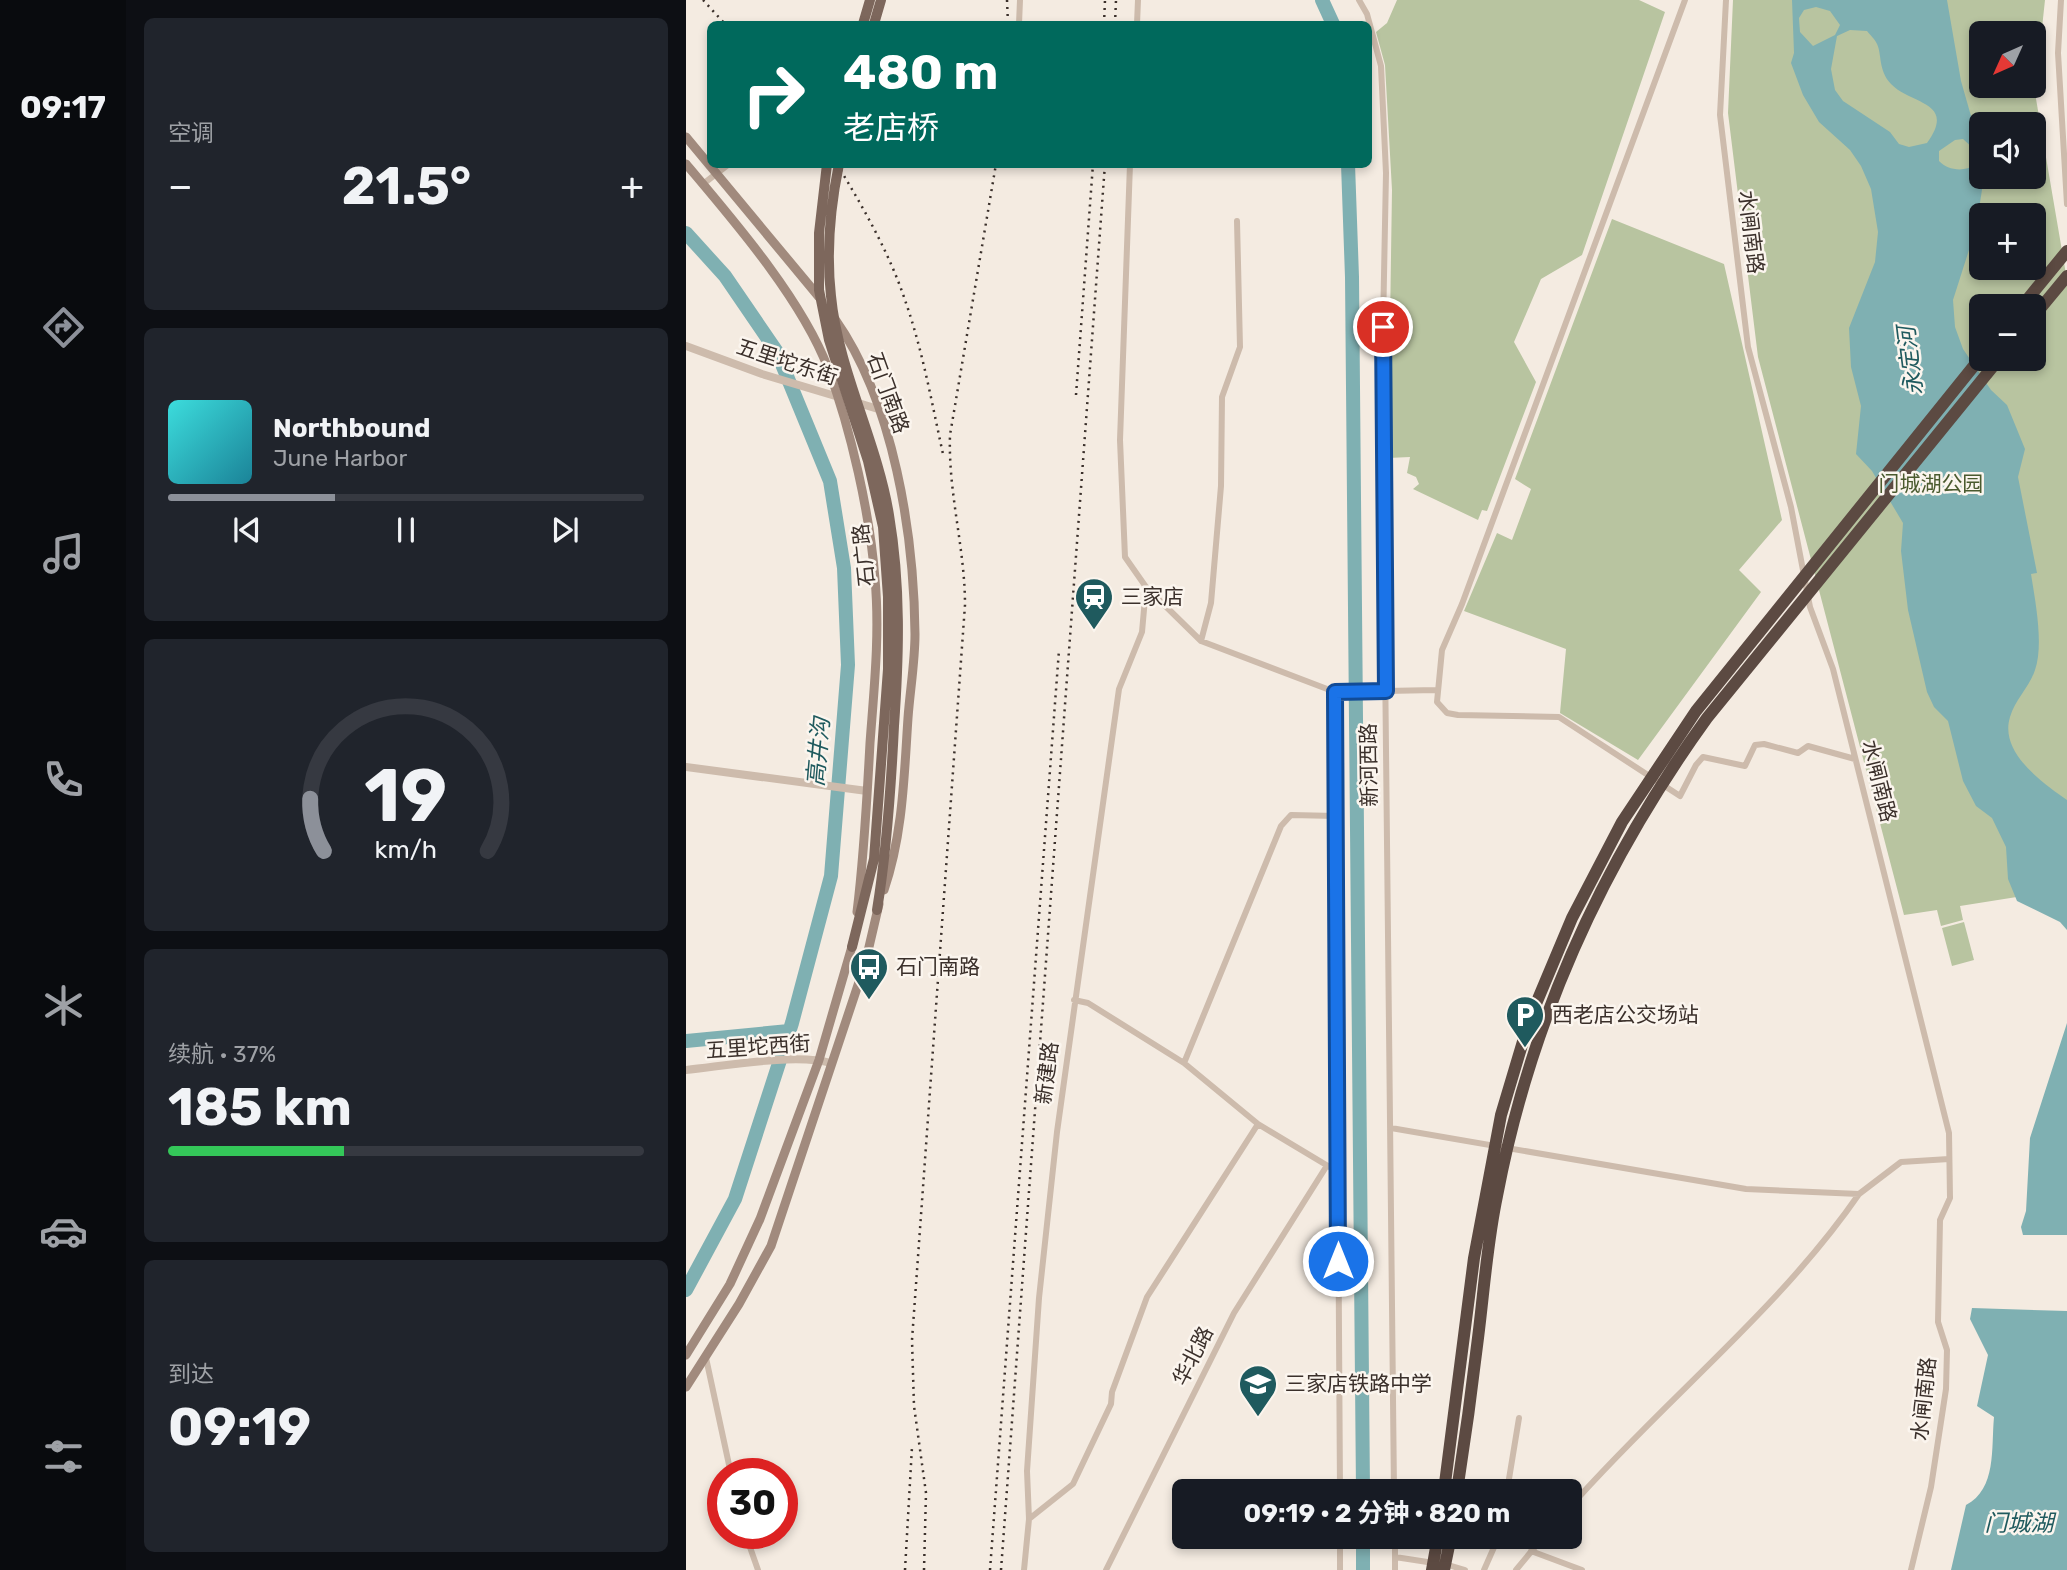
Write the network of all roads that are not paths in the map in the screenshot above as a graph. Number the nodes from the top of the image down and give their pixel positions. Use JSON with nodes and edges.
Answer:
{"nodes":[{"id":1,"x":870,"y":0,"type":"edge"},
{"id":2,"x":881,"y":0,"type":"edge"},
{"id":3,"x":1020,"y":0,"type":"edge"},
{"id":4,"x":1138,"y":0,"type":"edge"},
{"id":5,"x":1359,"y":0,"type":"edge"},
{"id":6,"x":1685,"y":0,"type":"edge"},
{"id":7,"x":1726,"y":0,"type":"edge"},
{"id":8,"x":2061,"y":0,"type":"edge"},
{"id":9,"x":864,"y":21,"type":"edge"},
{"id":10,"x":875,"y":21,"type":"edge"},
{"id":11,"x":1019,"y":21,"type":"edge"},
{"id":12,"x":1137,"y":21,"type":"edge"},
{"id":13,"x":1369,"y":21,"type":"edge"},
{"id":14,"x":1372,"y":32,"type":"edge"},
{"id":15,"x":686,"y":136,"type":"edge"},
{"id":16,"x":707,"y":162,"type":"edge"},
{"id":17,"x":686,"y":164,"type":"edge"},
{"id":18,"x":712,"y":168,"type":"edge"},
{"id":19,"x":723,"y":168,"type":"edge"},
{"id":20,"x":827,"y":168,"type":"edge"},
{"id":21,"x":838,"y":168,"type":"edge"},
{"id":22,"x":1130,"y":168,"type":"edge"},
{"id":23,"x":716,"y":173,"type":"junction"},
{"id":24,"x":703,"y":184,"type":"junction"},
{"id":25,"x":2067,"y":204,"type":"edge"},
{"id":26,"x":1237,"y":220,"type":"dead end"},
{"id":27,"x":2067,"y":251,"type":"edge"},
{"id":28,"x":2067,"y":276,"type":"edge"},
{"id":29,"x":2032,"y":294,"type":"edge"},
{"id":30,"x":2046,"y":301,"type":"edge"},
{"id":31,"x":686,"y":346,"type":"edge"},
{"id":32,"x":1970,"y":371,"type":"edge"},
{"id":33,"x":1989,"y":371,"type":"edge"},
{"id":34,"x":836,"y":396,"type":"junction"},
{"id":35,"x":878,"y":409,"type":"junction"},
{"id":36,"x":1146,"y":587,"type":"junction"},
{"id":37,"x":1201,"y":641,"type":"junction"},
{"id":38,"x":1436,"y":690,"type":"junction"},
{"id":39,"x":1386,"y":691,"type":"junction"},
{"id":40,"x":1335,"y":692,"type":"junction"},
{"id":41,"x":1855,"y":759,"type":"junction"},
{"id":42,"x":686,"y":767,"type":"edge"},
{"id":43,"x":867,"y":791,"type":"junction"},
{"id":44,"x":1336,"y":816,"type":"junction"},
{"id":45,"x":877,"y":910,"type":"junction"},
{"id":46,"x":852,"y":947,"type":"junction"},
{"id":47,"x":1074,"y":1000,"type":"junction"},
{"id":48,"x":819,"y":1059,"type":"junction"},
{"id":49,"x":831,"y":1063,"type":"junction"},
{"id":50,"x":1184,"y":1063,"type":"junction"},
{"id":51,"x":686,"y":1070,"type":"edge"},
{"id":52,"x":1258,"y":1124,"type":"junction"},
{"id":53,"x":1391,"y":1128,"type":"junction"},
{"id":54,"x":1949,"y":1159,"type":"junction"},
{"id":55,"x":1326,"y":1167,"type":"junction"},
{"id":56,"x":1338,"y":1172,"type":"junction"},
{"id":57,"x":1858,"y":1194,"type":"junction"},
{"id":58,"x":686,"y":1355,"type":"edge"},
{"id":59,"x":706,"y":1358,"type":"junction"},
{"id":60,"x":686,"y":1387,"type":"edge"},
{"id":61,"x":1519,"y":1418,"type":"dead end"},
{"id":62,"x":728,"y":1458,"type":"edge"},
{"id":63,"x":1340,"y":1479,"type":"edge"},
{"id":64,"x":1394,"y":1479,"type":"edge"},
{"id":65,"x":1446,"y":1479,"type":"edge"},
{"id":66,"x":1459,"y":1479,"type":"edge"},
{"id":67,"x":1509,"y":1479,"type":"edge"},
{"id":68,"x":1582,"y":1493,"type":"edge"},
{"id":69,"x":1029,"y":1519,"type":"junction"},
{"id":70,"x":751,"y":1549,"type":"edge"},
{"id":71,"x":1340,"y":1549,"type":"edge"},
{"id":72,"x":1395,"y":1549,"type":"edge"},
{"id":73,"x":1436,"y":1549,"type":"edge"},
{"id":74,"x":1448,"y":1549,"type":"edge"},
{"id":75,"x":1493,"y":1549,"type":"edge"},
{"id":76,"x":1531,"y":1551,"type":"joint"},
{"id":77,"x":1395,"y":1556,"type":"junction"},
{"id":78,"x":758,"y":1570,"type":"edge"},
{"id":79,"x":1024,"y":1570,"type":"edge"},
{"id":80,"x":1106,"y":1570,"type":"edge"},
{"id":81,"x":1340,"y":1570,"type":"edge"},
{"id":82,"x":1395,"y":1570,"type":"edge"},
{"id":83,"x":1432,"y":1570,"type":"edge"},
{"id":84,"x":1444,"y":1570,"type":"edge"},
{"id":85,"x":1465,"y":1570,"type":"edge"},
{"id":86,"x":1484,"y":1570,"type":"edge"},
{"id":87,"x":1516,"y":1570,"type":"edge"},
{"id":88,"x":1582,"y":1570,"type":"edge"},
{"id":89,"x":1911,"y":1570,"type":"edge"}],
"edges":[{"from":1,"to":9,"type":"main road"},
{"from":2,"to":10,"type":"main road"},
{"from":3,"to":11,"type":"street"},
{"from":4,"to":12,"type":"street"},
{"from":5,"to":13,"type":"street","name":"新河西路"},
{"from":6,"to":38,"type":"street"},
{"from":7,"to":41,"type":"street","name":"水闸南路"},
{"from":8,"to":25,"type":"street"},
{"from":14,"to":39,"type":"street","name":"新河西路"},
{"from":15,"to":16,"type":"main road","name":"石门南路"},
{"from":17,"to":24,"type":"main road"},
{"from":18,"to":23,"type":"main road","name":"石门南路"},
{"from":19,"to":23,"type":"street"},
{"from":20,"to":46,"type":"main road","name":"石广路","bridge":true},
{"from":21,"to":45,"type":"main road","name":"石广路","bridge":true},
{"from":22,"to":36,"type":"street"},
{"from":23,"to":24,"type":"street"},
{"from":23,"to":35,"type":"main road","name":"石门南路"},
{"from":24,"to":34,"type":"main road"},
{"from":26,"to":37,"type":"street"},
{"from":27,"to":29,"type":"highway"},
{"from":28,"to":30,"type":"highway"},
{"from":31,"to":34,"type":"street","name":"五里坨东街"},
{"from":32,"to":65,"type":"highway","bridge":true},
{"from":33,"to":66,"type":"highway","bridge":true},
{"from":34,"to":35,"type":"street","name":"五里坨东街"},
{"from":34,"to":43,"type":"main road"},
{"from":35,"to":45,"type":"main road","name":"石门南路"},
{"from":36,"to":37,"type":"street"},
{"from":36,"to":47,"type":"street","name":"新建路"},
{"from":37,"to":40,"type":"street"},
{"from":38,"to":39,"type":"street"},
{"from":38,"to":41,"type":"street"},
{"from":39,"to":40,"type":"street"},
{"from":39,"to":53,"type":"street","name":"新河西路"},
{"from":40,"to":44,"type":"street"},
{"from":41,"to":54,"type":"street","name":"水闸南路"},
{"from":42,"to":43,"type":"street"},
{"from":43,"to":46,"type":"main road"},
{"from":44,"to":50,"type":"street"},
{"from":44,"to":56,"type":"street"},
{"from":45,"to":49,"type":"main road","name":"石门南路"},
{"from":46,"to":48,"type":"main road"},
{"from":47,"to":50,"type":"street"},
{"from":47,"to":69,"type":"street","name":"新建路"},
{"from":48,"to":49,"type":"street","name":"五里坨西街"},
{"from":48,"to":51,"type":"street","name":"五里坨西街"},
{"from":48,"to":58,"type":"main road"},
{"from":49,"to":59,"type":"main road","name":"石门南路"},
{"from":50,"to":52,"type":"street"},
{"from":52,"to":55,"type":"street"},
{"from":52,"to":69,"type":"street"},
{"from":53,"to":57,"type":"street"},
{"from":53,"to":64,"type":"street","name":"新河西路"},
{"from":54,"to":57,"type":"street"},
{"from":54,"to":89,"type":"street","name":"水闸南路"},
{"from":55,"to":56,"type":"street"},
{"from":55,"to":80,"type":"street","name":"华北路"},
{"from":56,"to":63,"type":"street"},
{"from":57,"to":68,"type":"street"},
{"from":59,"to":60,"type":"main road","name":"石门南路"},
{"from":59,"to":62,"type":"street"},
{"from":61,"to":67,"type":"street"},
{"from":69,"to":79,"type":"street","name":"新建路"},
{"from":70,"to":78,"type":"street"},
{"from":71,"to":81,"type":"street"},
{"from":72,"to":77,"type":"street"},
{"from":73,"to":83,"type":"highway","bridge":true},
{"from":74,"to":84,"type":"highway","bridge":true},
{"from":75,"to":86,"type":"street"},
{"from":76,"to":87,"type":"street"},
{"from":76,"to":88,"type":"street"},
{"from":77,"to":82,"type":"street"},
{"from":77,"to":85,"type":"street"}]}
